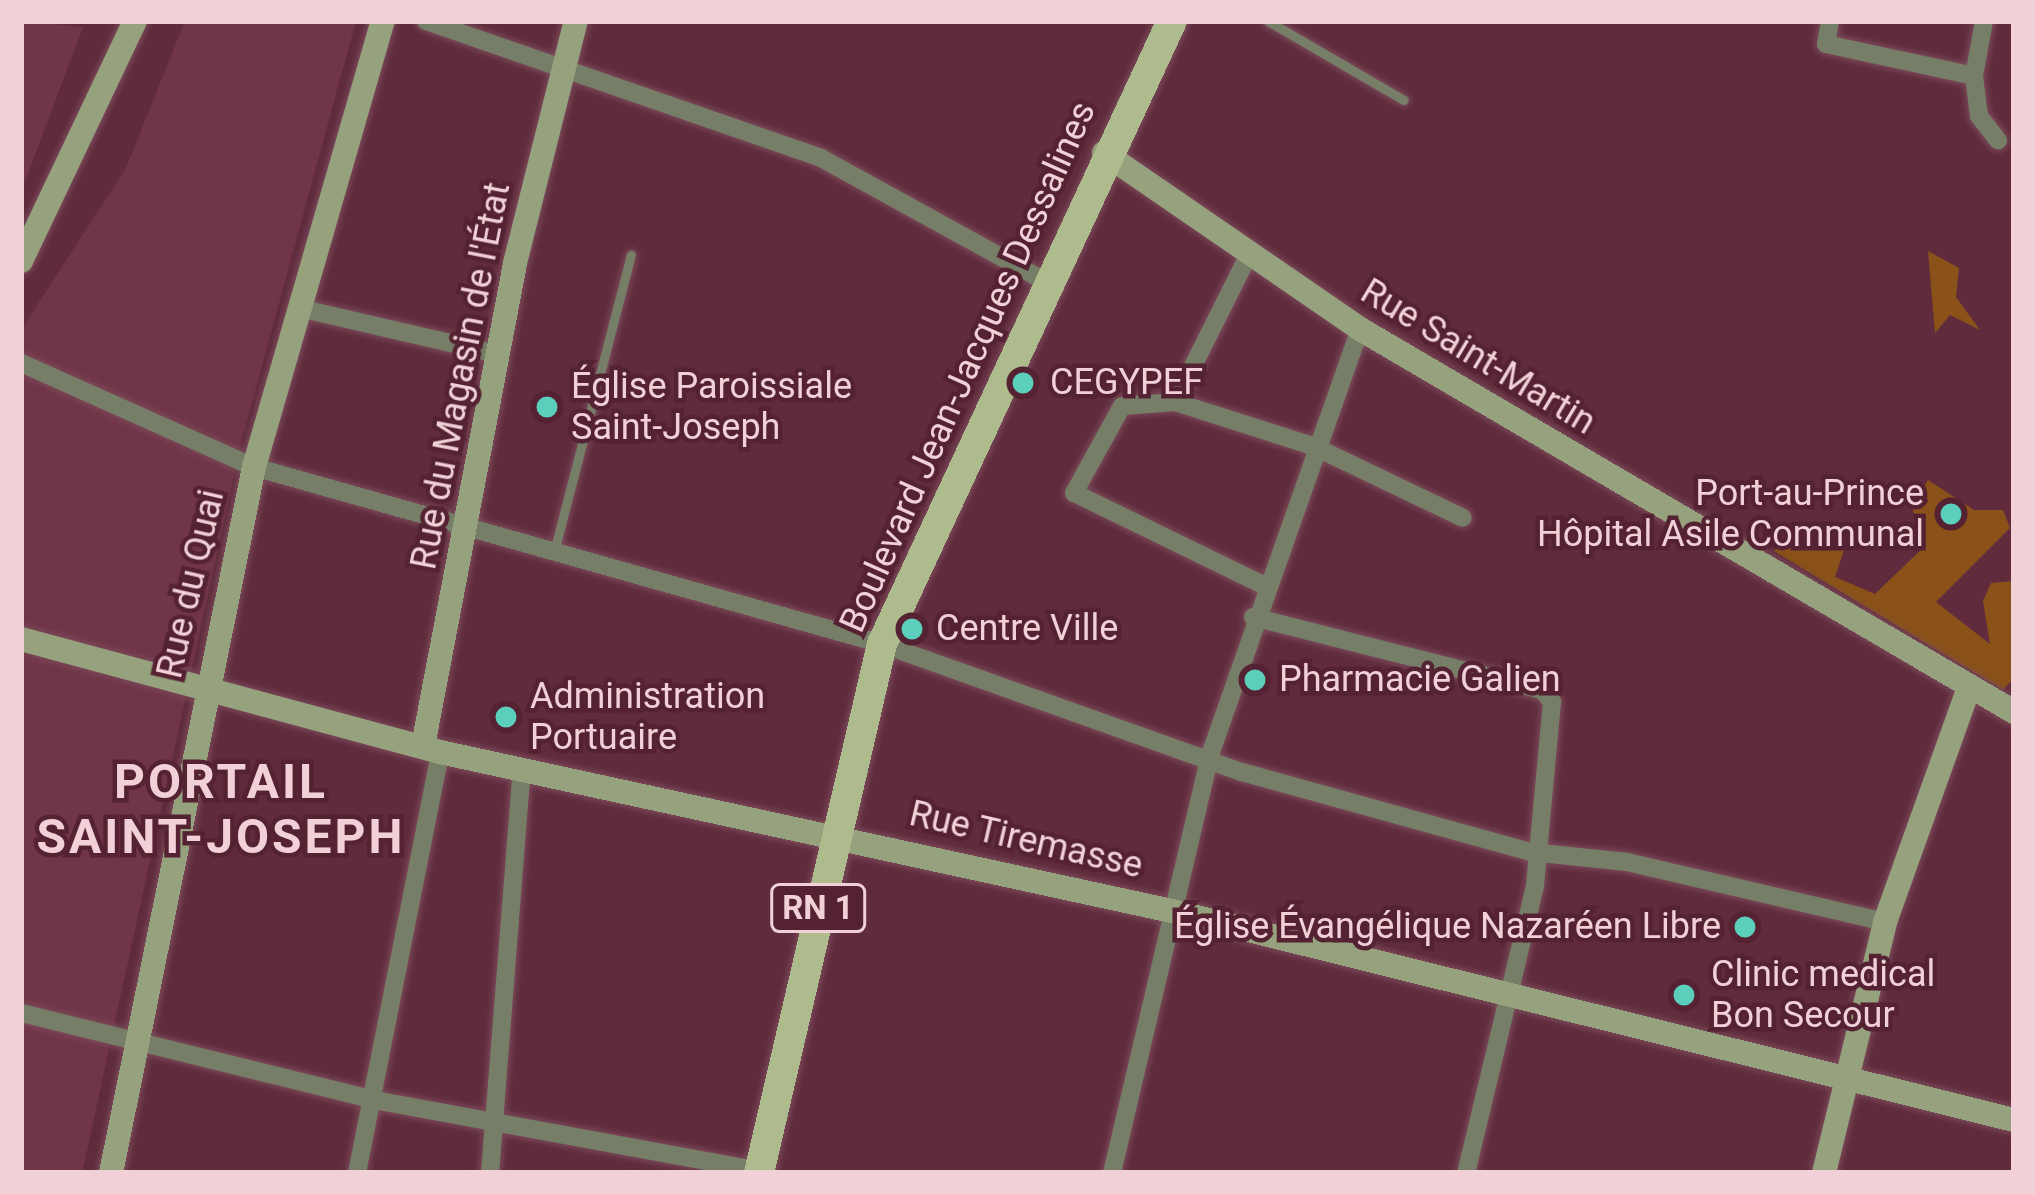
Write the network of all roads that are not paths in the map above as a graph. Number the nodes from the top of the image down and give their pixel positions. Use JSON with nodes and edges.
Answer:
{"nodes":[{"id":1,"x":135,"y":21,"type":"edge"},
{"id":2,"x":382,"y":21,"type":"edge"},
{"id":3,"x":426,"y":21,"type":"edge"},
{"id":4,"x":576,"y":21,"type":"edge"},
{"id":5,"x":1172,"y":21,"type":"edge"},
{"id":6,"x":1268,"y":21,"type":"edge"},
{"id":7,"x":1830,"y":21,"type":"edge"},
{"id":8,"x":1984,"y":21,"type":"edge"},
{"id":9,"x":567,"y":64,"type":"junction"},
{"id":10,"x":1974,"y":76,"type":"junction"},
{"id":11,"x":1404,"y":100,"type":"dead end"},
{"id":12,"x":1998,"y":140,"type":"dead end"},
{"id":13,"x":1104,"y":153,"type":"junction"},
{"id":14,"x":631,"y":255,"type":"dead end"},
{"id":15,"x":1247,"y":258,"type":"junction"},
{"id":16,"x":21,"y":261,"type":"edge"},
{"id":17,"x":1050,"y":284,"type":"junction"},
{"id":18,"x":299,"y":308,"type":"junction"},
{"id":19,"x":1360,"y":328,"type":"junction"},
{"id":20,"x":498,"y":353,"type":"junction"},
{"id":21,"x":21,"y":363,"type":"edge"},
{"id":22,"x":1175,"y":402,"type":"junction"},
{"id":23,"x":1312,"y":446,"type":"junction"},
{"id":24,"x":254,"y":467,"type":"junction"},
{"id":25,"x":1462,"y":518,"type":"dead end"},
{"id":26,"x":468,"y":534,"type":"junction"},
{"id":27,"x":554,"y":556,"type":"junction"},
{"id":28,"x":1263,"y":585,"type":"junction"},
{"id":29,"x":1253,"y":617,"type":"junction"},
{"id":30,"x":21,"y":639,"type":"edge"},
{"id":31,"x":881,"y":644,"type":"junction"},
{"id":32,"x":1969,"y":688,"type":"junction"},
{"id":33,"x":203,"y":693,"type":"junction"},
{"id":34,"x":2014,"y":712,"type":"edge"},
{"id":35,"x":431,"y":749,"type":"junction"},
{"id":36,"x":1211,"y":752,"type":"junction"},
{"id":37,"x":522,"y":769,"type":"junction"},
{"id":38,"x":835,"y":833,"type":"junction"},
{"id":39,"x":1531,"y":852,"type":"junction"},
{"id":40,"x":1172,"y":911,"type":"junction"},
{"id":41,"x":1885,"y":922,"type":"junction"},
{"id":42,"x":1508,"y":997,"type":"junction"},
{"id":43,"x":21,"y":1013,"type":"edge"},
{"id":44,"x":144,"y":1041,"type":"junction"},
{"id":45,"x":1842,"y":1081,"type":"junction"},
{"id":46,"x":374,"y":1100,"type":"junction"},
{"id":47,"x":2014,"y":1120,"type":"edge"},
{"id":48,"x":494,"y":1121,"type":"junction"},
{"id":49,"x":763,"y":1172,"type":"edge"},
{"id":50,"x":111,"y":1173,"type":"edge"},
{"id":51,"x":357,"y":1173,"type":"edge"},
{"id":52,"x":490,"y":1173,"type":"edge"},
{"id":53,"x":1112,"y":1173,"type":"edge"},
{"id":54,"x":1466,"y":1173,"type":"edge"},
{"id":55,"x":1824,"y":1173,"type":"edge"}],
"edges":[{"from":1,"to":16,"type":"street"},
{"from":2,"to":18,"type":"street","name":"Rue du Quai"},
{"from":3,"to":9,"type":"street"},
{"from":4,"to":9,"type":"street","name":"Rue du Magasin de l'État"},
{"from":5,"to":13,"type":"main road","name":"Boulevard Jean-Jacques Dessalines","number":"RN 1"},
{"from":6,"to":11,"type":"lane"},
{"from":7,"to":10,"type":"street"},
{"from":8,"to":10,"type":"street"},
{"from":9,"to":17,"type":"street"},
{"from":9,"to":20,"type":"street","name":"Rue du Magasin de l'État"},
{"from":10,"to":12,"type":"street"},
{"from":13,"to":15,"type":"street","name":"Rue Saint-Martin"},
{"from":13,"to":17,"type":"main road","name":"Boulevard Jean-Jacques Dessalines","number":"RN 1"},
{"from":14,"to":27,"type":"lane"},
{"from":15,"to":19,"type":"street","name":"Rue Saint-Martin"},
{"from":15,"to":22,"type":"street"},
{"from":17,"to":31,"type":"main road","name":"Boulevard Jean-Jacques Dessalines","number":"RN 1"},
{"from":18,"to":20,"type":"street"},
{"from":18,"to":24,"type":"street","name":"Rue du Quai"},
{"from":19,"to":23,"type":"street"},
{"from":19,"to":32,"type":"street","name":"Rue Saint-Martin"},
{"from":20,"to":26,"type":"street","name":"Rue du Magasin de l'État"},
{"from":21,"to":24,"type":"street"},
{"from":22,"to":23,"type":"street"},
{"from":22,"to":28,"type":"street"},
{"from":23,"to":25,"type":"street"},
{"from":23,"to":28,"type":"street"},
{"from":24,"to":26,"type":"street"},
{"from":24,"to":33,"type":"street","name":"Rue du Quai"},
{"from":26,"to":27,"type":"street"},
{"from":26,"to":35,"type":"street","name":"Rue du Magasin de l'État"},
{"from":27,"to":31,"type":"street"},
{"from":28,"to":29,"type":"street"},
{"from":29,"to":36,"type":"street"},
{"from":29,"to":39,"type":"street"},
{"from":30,"to":33,"type":"street","name":"Rue Tiremasse"},
{"from":31,"to":36,"type":"street"},
{"from":31,"to":38,"type":"main road","name":"Boulevard Jean-Jacques Dessalines","number":"RN 1"},
{"from":32,"to":34,"type":"street","name":"Rue Saint-Martin"},
{"from":32,"to":41,"type":"street"},
{"from":33,"to":35,"type":"street","name":"Rue Tiremasse"},
{"from":33,"to":44,"type":"street","name":"Rue du Quai"},
{"from":35,"to":37,"type":"street","name":"Rue Tiremasse"},
{"from":35,"to":46,"type":"street"},
{"from":36,"to":39,"type":"street"},
{"from":36,"to":40,"type":"street"},
{"from":37,"to":38,"type":"street","name":"Rue Tiremasse"},
{"from":37,"to":48,"type":"street"},
{"from":38,"to":40,"type":"street","name":"Rue Tiremasse"},
{"from":38,"to":49,"type":"main road","name":"Boulevard Jean-Jacques Dessalines","number":"RN 1"},
{"from":39,"to":41,"type":"street"},
{"from":39,"to":42,"type":"street"},
{"from":40,"to":42,"type":"street","name":"Rue Tiremasse"},
{"from":40,"to":53,"type":"street"},
{"from":41,"to":45,"type":"street"},
{"from":42,"to":45,"type":"street","name":"Rue Tiremasse"},
{"from":42,"to":54,"type":"street"},
{"from":43,"to":44,"type":"street"},
{"from":44,"to":46,"type":"street"},
{"from":44,"to":50,"type":"street","name":"Rue du Quai"},
{"from":45,"to":47,"type":"street","name":"Rue Tiremasse"},
{"from":45,"to":55,"type":"street"},
{"from":46,"to":48,"type":"street"},
{"from":46,"to":51,"type":"street"},
{"from":48,"to":49,"type":"street"},
{"from":48,"to":52,"type":"street"}]}
